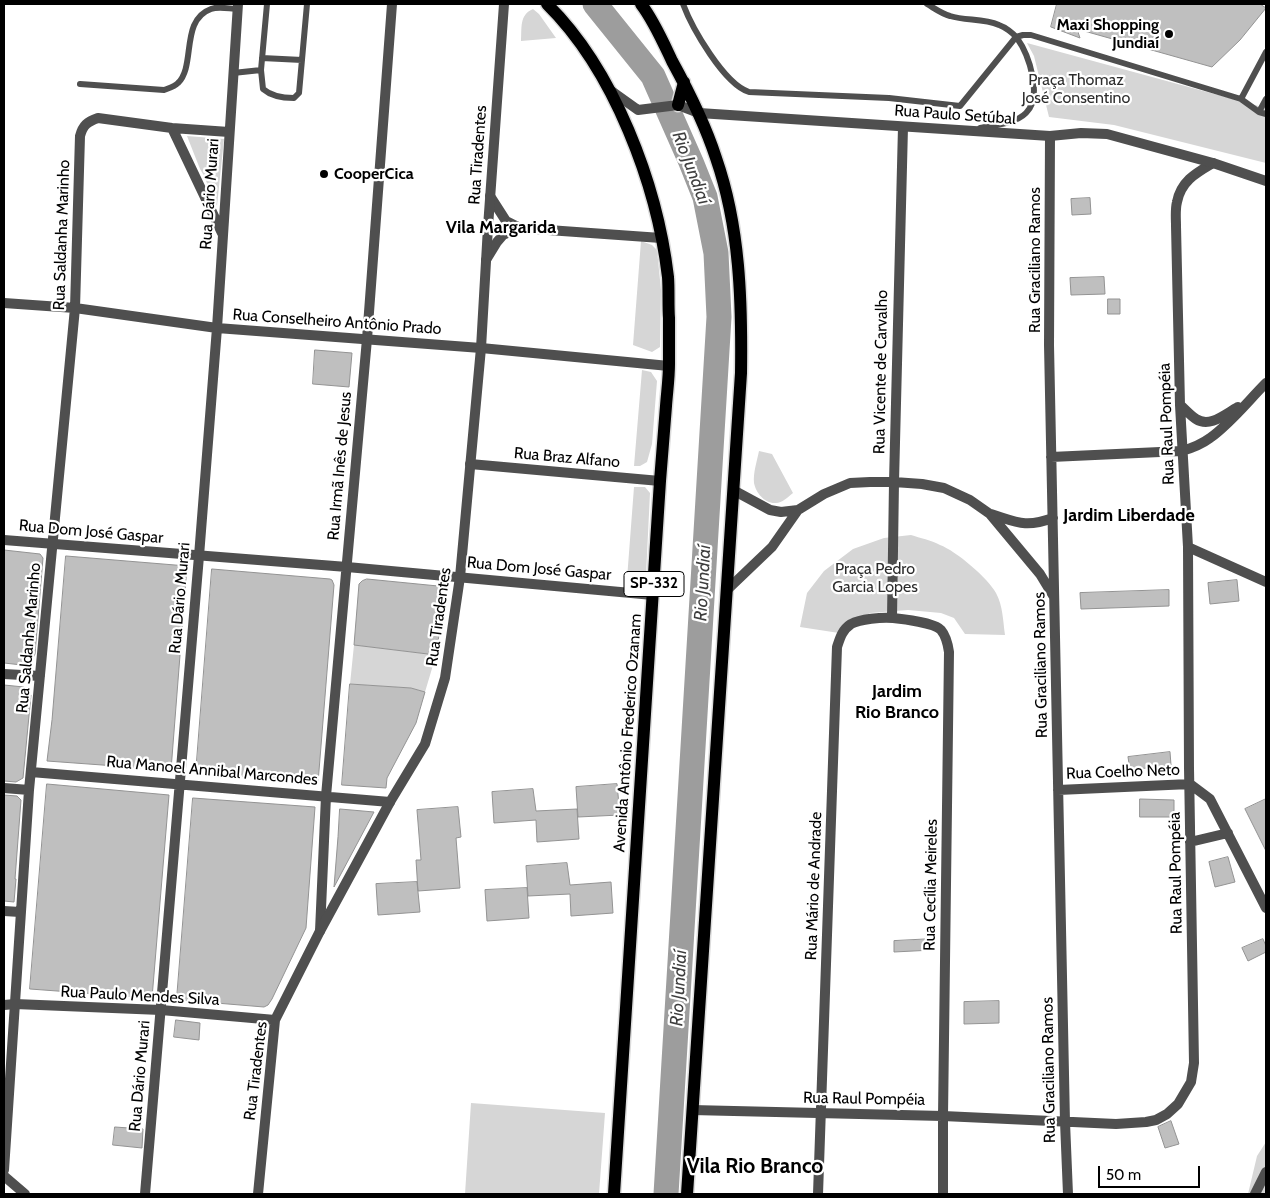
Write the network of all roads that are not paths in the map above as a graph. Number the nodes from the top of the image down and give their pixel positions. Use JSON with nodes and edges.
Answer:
{"nodes":[{"id":1,"x":267,"y":4,"type":"edge"},
{"id":2,"x":307,"y":4,"type":"edge"},
{"id":3,"x":392,"y":4,"type":"edge"},
{"id":4,"x":504,"y":4,"type":"edge"},
{"id":5,"x":547,"y":4,"type":"edge"},
{"id":6,"x":641,"y":4,"type":"edge"},
{"id":7,"x":684,"y":4,"type":"edge"},
{"id":8,"x":927,"y":4,"type":"edge"},
{"id":9,"x":238,"y":7,"type":"edge"},
{"id":10,"x":1016,"y":37,"type":"junction"},
{"id":11,"x":1266,"y":54,"type":"edge"},
{"id":12,"x":262,"y":58,"type":"junction"},
{"id":13,"x":302,"y":60,"type":"junction"},
{"id":14,"x":261,"y":70,"type":"junction"},
{"id":15,"x":233,"y":73,"type":"junction"},
{"id":16,"x":684,"y":82,"type":"junction"},
{"id":17,"x":80,"y":84,"type":"dead end"},
{"id":18,"x":610,"y":90,"type":"junction"},
{"id":19,"x":1241,"y":99,"type":"junction"},
{"id":20,"x":1266,"y":99,"type":"edge"},
{"id":21,"x":678,"y":105,"type":"junction"},
{"id":22,"x":699,"y":113,"type":"junction"},
{"id":23,"x":1263,"y":113,"type":"edge"},
{"id":24,"x":902,"y":127,"type":"junction"},
{"id":25,"x":172,"y":128,"type":"junction"},
{"id":26,"x":971,"y":130,"type":"junction"},
{"id":27,"x":229,"y":132,"type":"junction"},
{"id":28,"x":1050,"y":136,"type":"junction"},
{"id":29,"x":1213,"y":163,"type":"junction"},
{"id":30,"x":1266,"y":181,"type":"edge"},
{"id":31,"x":490,"y":196,"type":"junction"},
{"id":32,"x":520,"y":228,"type":"junction"},
{"id":33,"x":223,"y":233,"type":"junction"},
{"id":34,"x":661,"y":238,"type":"junction"},
{"id":35,"x":486,"y":260,"type":"junction"},
{"id":36,"x":4,"y":303,"type":"edge"},
{"id":37,"x":75,"y":308,"type":"junction"},
{"id":38,"x":217,"y":328,"type":"junction"},
{"id":39,"x":366,"y":339,"type":"junction"},
{"id":40,"x":481,"y":348,"type":"junction"},
{"id":41,"x":669,"y":366,"type":"junction"},
{"id":42,"x":1266,"y":382,"type":"edge"},
{"id":43,"x":1249,"y":400,"type":"junction"},
{"id":44,"x":1180,"y":405,"type":"junction"},
{"id":45,"x":1182,"y":452,"type":"junction"},
{"id":46,"x":1052,"y":457,"type":"junction"},
{"id":47,"x":470,"y":464,"type":"junction"},
{"id":48,"x":660,"y":481,"type":"junction"},
{"id":49,"x":894,"y":482,"type":"junction"},
{"id":50,"x":733,"y":490,"type":"junction"},
{"id":51,"x":798,"y":510,"type":"junction"},
{"id":52,"x":990,"y":514,"type":"junction"},
{"id":53,"x":1052,"y":518,"type":"junction"},
{"id":54,"x":4,"y":540,"type":"edge"},
{"id":55,"x":52,"y":544,"type":"junction"},
{"id":56,"x":1188,"y":547,"type":"junction"},
{"id":57,"x":199,"y":556,"type":"junction"},
{"id":58,"x":347,"y":567,"type":"junction"},
{"id":59,"x":460,"y":577,"type":"junction"},
{"id":60,"x":1264,"y":578,"type":"edge"},
{"id":61,"x":727,"y":590,"type":"junction"},
{"id":62,"x":653,"y":596,"type":"junction"},
{"id":63,"x":1054,"y":597,"type":"junction"},
{"id":64,"x":892,"y":618,"type":"junction"},
{"id":65,"x":4,"y":674,"type":"edge"},
{"id":66,"x":40,"y":676,"type":"junction"},
{"id":67,"x":32,"y":772,"type":"junction"},
{"id":68,"x":180,"y":784,"type":"junction"},
{"id":69,"x":1190,"y":784,"type":"junction"},
{"id":70,"x":4,"y":788,"type":"edge"},
{"id":71,"x":29,"y":790,"type":"junction"},
{"id":72,"x":1058,"y":790,"type":"junction"},
{"id":73,"x":326,"y":796,"type":"junction"},
{"id":74,"x":390,"y":802,"type":"junction"},
{"id":75,"x":1228,"y":833,"type":"junction"},
{"id":76,"x":1190,"y":842,"type":"junction"},
{"id":77,"x":1266,"y":908,"type":"edge"},
{"id":78,"x":4,"y":911,"type":"edge"},
{"id":79,"x":20,"y":912,"type":"junction"},
{"id":80,"x":320,"y":931,"type":"junction"},
{"id":81,"x":15,"y":1004,"type":"junction"},
{"id":82,"x":4,"y":1006,"type":"edge"},
{"id":83,"x":161,"y":1010,"type":"junction"},
{"id":84,"x":275,"y":1020,"type":"junction"},
{"id":85,"x":692,"y":1110,"type":"junction"},
{"id":86,"x":822,"y":1113,"type":"junction"},
{"id":87,"x":943,"y":1116,"type":"junction"},
{"id":88,"x":1065,"y":1122,"type":"junction"},
{"id":89,"x":4,"y":1170,"type":"edge"},
{"id":90,"x":1266,"y":1172,"type":"edge"},
{"id":91,"x":4,"y":1176,"type":"edge"},
{"id":92,"x":24,"y":1194,"type":"edge"},
{"id":93,"x":145,"y":1194,"type":"edge"},
{"id":94,"x":258,"y":1194,"type":"edge"},
{"id":95,"x":614,"y":1194,"type":"edge"},
{"id":96,"x":687,"y":1194,"type":"edge"},
{"id":97,"x":818,"y":1194,"type":"edge"},
{"id":98,"x":943,"y":1194,"type":"edge"},
{"id":99,"x":1068,"y":1194,"type":"edge"},
{"id":100,"x":1255,"y":1194,"type":"edge"}],
"edges":[{"from":1,"to":12,"type":"lane"},
{"from":2,"to":13,"type":"lane"},
{"from":3,"to":39,"type":"street","name":"Rua Irmã Inês de Jesus"},
{"from":4,"to":31,"type":"street","name":"Rua Tiradentes"},
{"from":5,"to":18,"type":"main road","name":"Avenida Antônio Frederico Ozanam","number":"SP-332"},
{"from":6,"to":16,"type":"main road"},
{"from":7,"to":10,"type":"lane"},
{"from":8,"to":10,"type":"lane"},
{"from":9,"to":15,"type":"street","name":"Rua Dário Murari"},
{"from":9,"to":17,"type":"lane"},
{"from":10,"to":19,"type":"lane"},
{"from":10,"to":26,"type":"lane"},
{"from":11,"to":19,"type":"lane"},
{"from":12,"to":13,"type":"lane"},
{"from":12,"to":14,"type":"lane"},
{"from":13,"to":14,"type":"lane"},
{"from":14,"to":15,"type":"lane"},
{"from":15,"to":27,"type":"street","name":"Rua Dário Murari"},
{"from":16,"to":21,"type":"main road"},
{"from":16,"to":22,"type":"main road"},
{"from":18,"to":21,"type":"street","name":"Rua Paulo Setúbal"},
{"from":18,"to":34,"type":"main road","name":"Avenida Antônio Frederico Ozanam","number":"SP-332"},
{"from":19,"to":23,"type":"lane"},
{"from":20,"to":23,"type":"lane"},
{"from":21,"to":22,"type":"street","name":"Rua Paulo Setúbal"},
{"from":22,"to":24,"type":"street","name":"Rua Paulo Setúbal"},
{"from":22,"to":50,"type":"main road"},
{"from":24,"to":26,"type":"street","name":"Rua Paulo Setúbal"},
{"from":24,"to":49,"type":"street","name":"Rua Vicente de Carvalho"},
{"from":25,"to":27,"type":"street"},
{"from":25,"to":33,"type":"street"},
{"from":25,"to":37,"type":"street","name":"Rua Saldanha Marinho"},
{"from":26,"to":28,"type":"street","name":"Rua Paulo Setúbal"},
{"from":27,"to":33,"type":"street","name":"Rua Dário Murari"},
{"from":28,"to":29,"type":"street","name":"Rua Paulo Setúbal"},
{"from":28,"to":46,"type":"street","name":"Rua Graciliano Ramos"},
{"from":29,"to":30,"type":"street","name":"Rua Paulo Setúbal"},
{"from":29,"to":44,"type":"street","name":"Rua Raul Pompéia"},
{"from":31,"to":32,"type":"street"},
{"from":31,"to":35,"type":"street","name":"Rua Tiradentes"},
{"from":32,"to":34,"type":"street"},
{"from":32,"to":35,"type":"street"},
{"from":33,"to":38,"type":"street","name":"Rua Dário Murari"},
{"from":34,"to":41,"type":"main road","name":"Avenida Antônio Frederico Ozanam","number":"SP-332"},
{"from":35,"to":40,"type":"street","name":"Rua Tiradentes"},
{"from":36,"to":37,"type":"street","name":"Rua Conselheiro Antônio Prado"},
{"from":37,"to":38,"type":"street","name":"Rua Conselheiro Antônio Prado"},
{"from":37,"to":55,"type":"street","name":"Rua Saldanha Marinho"},
{"from":38,"to":39,"type":"street","name":"Rua Conselheiro Antônio Prado"},
{"from":38,"to":57,"type":"street","name":"Rua Dário Murari"},
{"from":39,"to":40,"type":"street","name":"Rua Conselheiro Antônio Prado"},
{"from":39,"to":58,"type":"street","name":"Rua Irmã Inês de Jesus"},
{"from":40,"to":41,"type":"street","name":"Rua Conselheiro Antônio Prado"},
{"from":40,"to":47,"type":"street","name":"Rua Tiradentes"},
{"from":41,"to":48,"type":"main road","name":"Avenida Antônio Frederico Ozanam","number":"SP-332"},
{"from":42,"to":43,"type":"street"},
{"from":43,"to":44,"type":"street"},
{"from":43,"to":45,"type":"street"},
{"from":44,"to":45,"type":"street","name":"Rua Raul Pompéia"},
{"from":45,"to":46,"type":"street"},
{"from":45,"to":56,"type":"street","name":"Rua Raul Pompéia"},
{"from":46,"to":53,"type":"street","name":"Rua Graciliano Ramos"},
{"from":47,"to":48,"type":"street","name":"Rua Braz Alfano"},
{"from":47,"to":59,"type":"street","name":"Rua Tiradentes"},
{"from":48,"to":62,"type":"main road","name":"Avenida Antônio Frederico Ozanam","number":"SP-332"},
{"from":49,"to":51,"type":"street"},
{"from":49,"to":52,"type":"street"},
{"from":49,"to":64,"type":"street","name":"Rua Vicente de Carvalho"},
{"from":50,"to":51,"type":"street"},
{"from":50,"to":61,"type":"main road"},
{"from":51,"to":61,"type":"street"},
{"from":52,"to":53,"type":"street"},
{"from":52,"to":63,"type":"street"},
{"from":53,"to":63,"type":"street","name":"Rua Graciliano Ramos"},
{"from":54,"to":55,"type":"street","name":"Rua Dom José Gaspar"},
{"from":55,"to":57,"type":"street","name":"Rua Dom José Gaspar"},
{"from":55,"to":66,"type":"street","name":"Rua Saldanha Marinho"},
{"from":56,"to":60,"type":"street"},
{"from":56,"to":69,"type":"street","name":"Rua Raul Pompéia"},
{"from":57,"to":58,"type":"street","name":"Rua Dom José Gaspar"},
{"from":57,"to":68,"type":"street","name":"Rua Dário Murari"},
{"from":58,"to":59,"type":"street","name":"Rua Dom José Gaspar"},
{"from":58,"to":73,"type":"street","name":"Rua Irmã Inês de Jesus"},
{"from":59,"to":62,"type":"street","name":"Rua Dom José Gaspar"},
{"from":59,"to":74,"type":"street","name":"Rua Tiradentes"},
{"from":61,"to":85,"type":"main road"},
{"from":62,"to":95,"type":"main road","name":"Avenida Antônio Frederico Ozanam","number":"SP-332"},
{"from":63,"to":72,"type":"street","name":"Rua Graciliano Ramos"},
{"from":64,"to":86,"type":"street","name":"Rua Mário de Andrade"},
{"from":64,"to":87,"type":"street","name":"Rua Cecília Meireles"},
{"from":65,"to":66,"type":"street"},
{"from":66,"to":67,"type":"street","name":"Rua Saldanha Marinho"},
{"from":67,"to":68,"type":"street","name":"Rua Manoel Annibal Marcondes"},
{"from":67,"to":71,"type":"street","name":"Rua Saldanha Marinho"},
{"from":68,"to":73,"type":"street","name":"Rua Manoel Annibal Marcondes"},
{"from":68,"to":83,"type":"street","name":"Rua Dário Murari"},
{"from":69,"to":72,"type":"street","name":"Rua Coelho Neto"},
{"from":69,"to":75,"type":"street"},
{"from":69,"to":76,"type":"street","name":"Rua Raul Pompéia"},
{"from":70,"to":71,"type":"street"},
{"from":71,"to":79,"type":"street","name":"Rua Saldanha Marinho"},
{"from":72,"to":88,"type":"street","name":"Rua Graciliano Ramos"},
{"from":73,"to":74,"type":"street","name":"Rua Manoel Annibal Marcondes"},
{"from":73,"to":80,"type":"street","name":"Rua Irmã Inês de Jesus"},
{"from":74,"to":80,"type":"street","name":"Rua Tiradentes"},
{"from":75,"to":76,"type":"street"},
{"from":75,"to":77,"type":"street"},
{"from":76,"to":88,"type":"street","name":"Rua Raul Pompéia"},
{"from":78,"to":79,"type":"street"},
{"from":79,"to":81,"type":"street","name":"Rua Saldanha Marinho"},
{"from":80,"to":84,"type":"street","name":"Rua Tiradentes"},
{"from":81,"to":82,"type":"street","name":"Rua Paulo Mendes Silva"},
{"from":81,"to":83,"type":"street","name":"Rua Paulo Mendes Silva"},
{"from":81,"to":89,"type":"street","name":"Rua Saldanha Marinho"},
{"from":83,"to":84,"type":"street","name":"Rua Paulo Mendes Silva"},
{"from":83,"to":93,"type":"street","name":"Rua Dário Murari"},
{"from":84,"to":94,"type":"street","name":"Rua Tiradentes"},
{"from":85,"to":86,"type":"street","name":"Rua Raul Pompéia"},
{"from":85,"to":96,"type":"main road"},
{"from":86,"to":87,"type":"street","name":"Rua Raul Pompéia"},
{"from":86,"to":97,"type":"street","name":"Rua Mário de Andrade"},
{"from":87,"to":88,"type":"street","name":"Rua Raul Pompéia"},
{"from":87,"to":98,"type":"street","name":"Rua Cecília Meireles"},
{"from":88,"to":99,"type":"street","name":"Rua Graciliano Ramos"},
{"from":90,"to":100,"type":"street"},
{"from":91,"to":92,"type":"street"}]}
